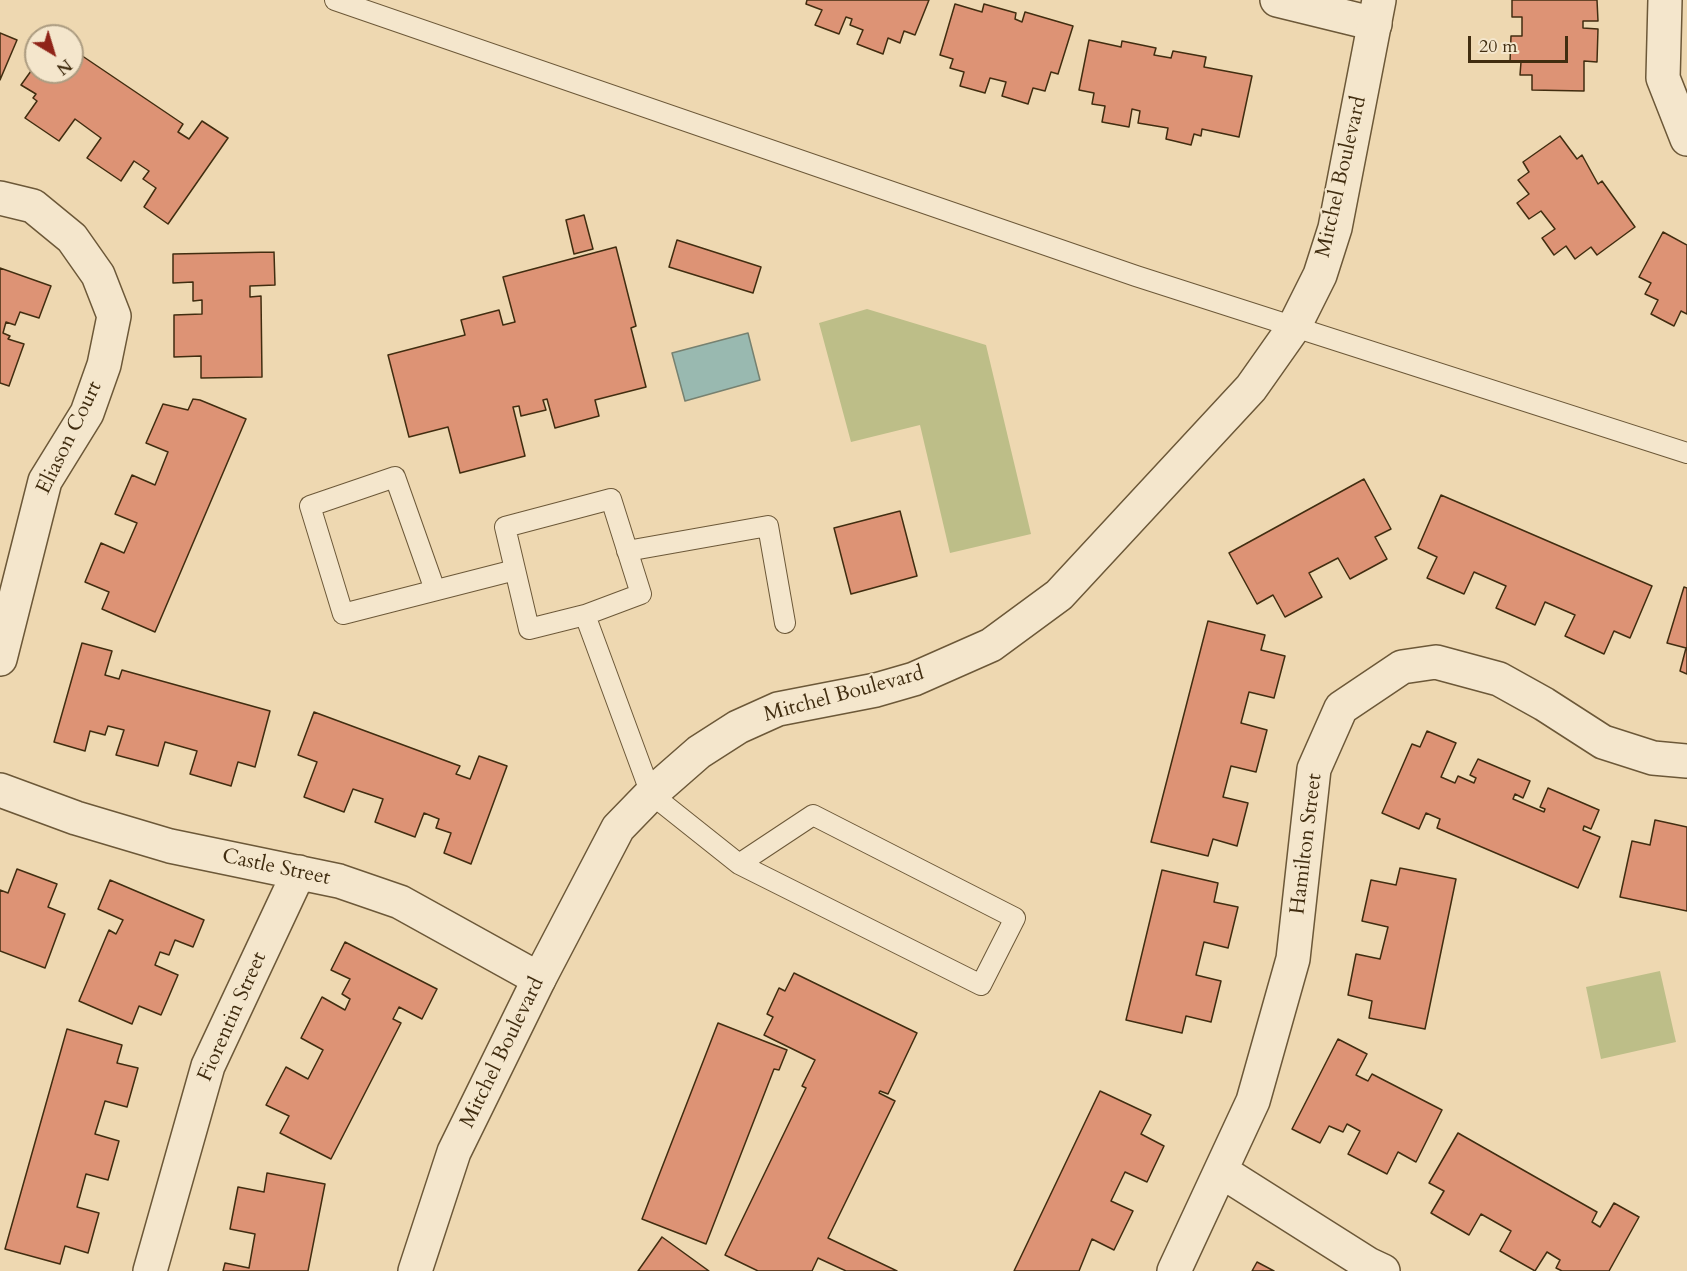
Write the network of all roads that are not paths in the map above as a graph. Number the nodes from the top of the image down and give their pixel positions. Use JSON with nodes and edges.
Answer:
{"nodes":[{"id":1,"x":335,"y":0,"type":"edge"},
{"id":2,"x":1277,"y":0,"type":"edge"},
{"id":3,"x":1665,"y":0,"type":"edge"},
{"id":4,"x":1377,"y":12,"type":"edge"},
{"id":5,"x":1687,"y":139,"type":"edge"},
{"id":6,"x":0,"y":198,"type":"edge"},
{"id":7,"x":1294,"y":327,"type":"junction"},
{"id":8,"x":1687,"y":453,"type":"edge"},
{"id":9,"x":627,"y":552,"type":"junction"},
{"id":10,"x":515,"y":570,"type":"junction"},
{"id":11,"x":435,"y":590,"type":"junction"},
{"id":12,"x":585,"y":615,"type":"junction"},
{"id":13,"x":785,"y":623,"type":"dead end"},
{"id":14,"x":0,"y":659,"type":"edge"},
{"id":15,"x":1687,"y":761,"type":"edge"},
{"id":16,"x":0,"y":790,"type":"edge"},
{"id":17,"x":651,"y":794,"type":"junction"},
{"id":18,"x":739,"y":864,"type":"junction"},
{"id":19,"x":299,"y":872,"type":"junction"},
{"id":20,"x":539,"y":979,"type":"junction"},
{"id":21,"x":1221,"y":1171,"type":"junction"},
{"id":22,"x":150,"y":1271,"type":"edge"},
{"id":23,"x":415,"y":1271,"type":"edge"},
{"id":24,"x":1174,"y":1271,"type":"edge"},
{"id":25,"x":1383,"y":1271,"type":"edge"}],
"edges":[{"from":1,"to":7,"type":"lane"},
{"from":2,"to":4,"type":"street"},
{"from":3,"to":5,"type":"street"},
{"from":4,"to":7,"type":"street","name":"Mitchel Boulevard"},
{"from":6,"to":14,"type":"street","name":"Eliason Court"},
{"from":7,"to":8,"type":"lane"},
{"from":7,"to":17,"type":"street","name":"Mitchel Boulevard"},
{"from":9,"to":10,"type":"lane"},
{"from":9,"to":12,"type":"lane"},
{"from":9,"to":13,"type":"lane"},
{"from":10,"to":11,"type":"lane"},
{"from":10,"to":12,"type":"lane"},
{"from":11,"to":11,"type":"lane"},
{"from":12,"to":17,"type":"lane"},
{"from":15,"to":21,"type":"street","name":"Hamilton Street"},
{"from":16,"to":19,"type":"street","name":"Castle Street"},
{"from":17,"to":18,"type":"lane"},
{"from":17,"to":20,"type":"street","name":"Mitchel Boulevard"},
{"from":18,"to":18,"type":"lane"},
{"from":19,"to":20,"type":"street","name":"Castle Street"},
{"from":19,"to":22,"type":"street","name":"Fiorentin Street"},
{"from":20,"to":23,"type":"street","name":"Mitchel Boulevard"},
{"from":21,"to":24,"type":"street","name":"Hamilton Street"},
{"from":21,"to":25,"type":"street"}]}
